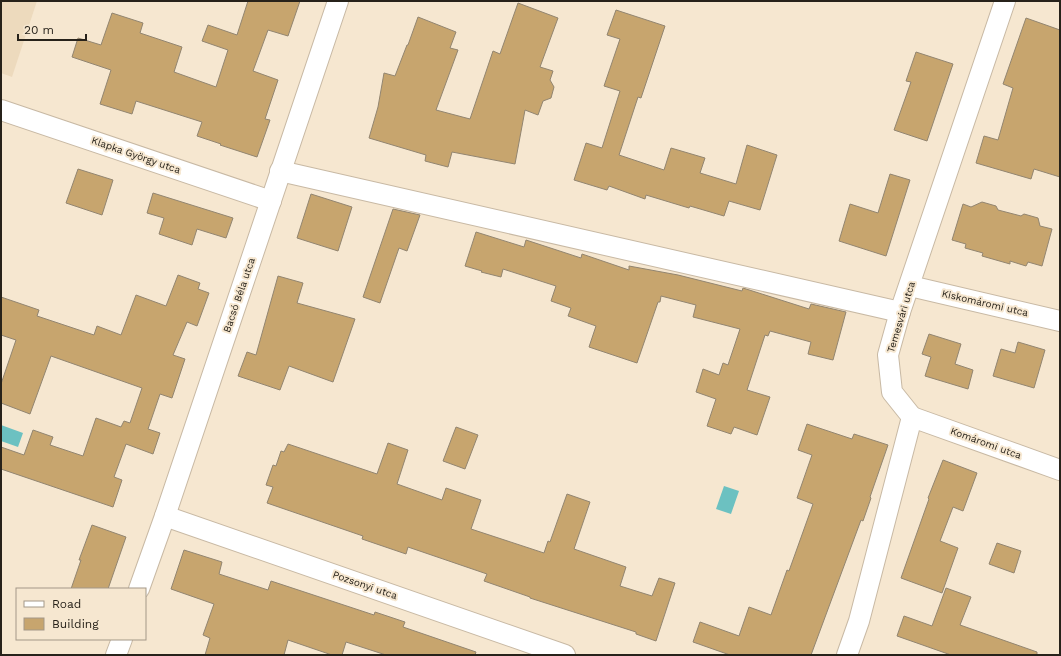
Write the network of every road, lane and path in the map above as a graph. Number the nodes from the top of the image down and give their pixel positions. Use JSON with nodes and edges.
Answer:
{"nodes":[{"id":1,"x":338,"y":1,"type":"edge"},
{"id":2,"x":1005,"y":1,"type":"edge"},
{"id":3,"x":1,"y":110,"type":"edge"},
{"id":4,"x":280,"y":171,"type":"junction"},
{"id":5,"x":270,"y":201,"type":"junction"},
{"id":6,"x":910,"y":286,"type":"junction"},
{"id":7,"x":900,"y":312,"type":"junction"},
{"id":8,"x":1060,"y":321,"type":"edge"},
{"id":9,"x":912,"y":417,"type":"junction"},
{"id":10,"x":1060,"y":470,"type":"edge"},
{"id":11,"x":165,"y":516,"type":"junction"},
{"id":12,"x":139,"y":588,"type":"edge"},
{"id":13,"x":122,"y":640,"type":"edge"},
{"id":14,"x":116,"y":655,"type":"edge"},
{"id":15,"x":565,"y":655,"type":"edge"},
{"id":16,"x":847,"y":655,"type":"edge"}],
"edges":[{"from":1,"to":4,"type":"street","name":"Bacsó Béla utca"},
{"from":2,"to":6,"type":"street","name":"Temesvári utca"},
{"from":3,"to":5,"type":"street","name":"Klapka György utca"},
{"from":4,"to":5,"type":"street","name":"Bacsó Béla utca"},
{"from":4,"to":7,"type":"street"},
{"from":5,"to":11,"type":"street","name":"Bacsó Béla utca"},
{"from":6,"to":7,"type":"street","name":"Temesvári utca"},
{"from":6,"to":8,"type":"street","name":"Kiskomáromi utca"},
{"from":7,"to":9,"type":"street","name":"Temesvári utca"},
{"from":9,"to":10,"type":"street","name":"Komáromi utca"},
{"from":9,"to":16,"type":"street"},
{"from":11,"to":12,"type":"street","name":"Bacsó Béla utca"},
{"from":11,"to":15,"type":"street","name":"Pozsonyi utca"},
{"from":13,"to":14,"type":"street"}]}
